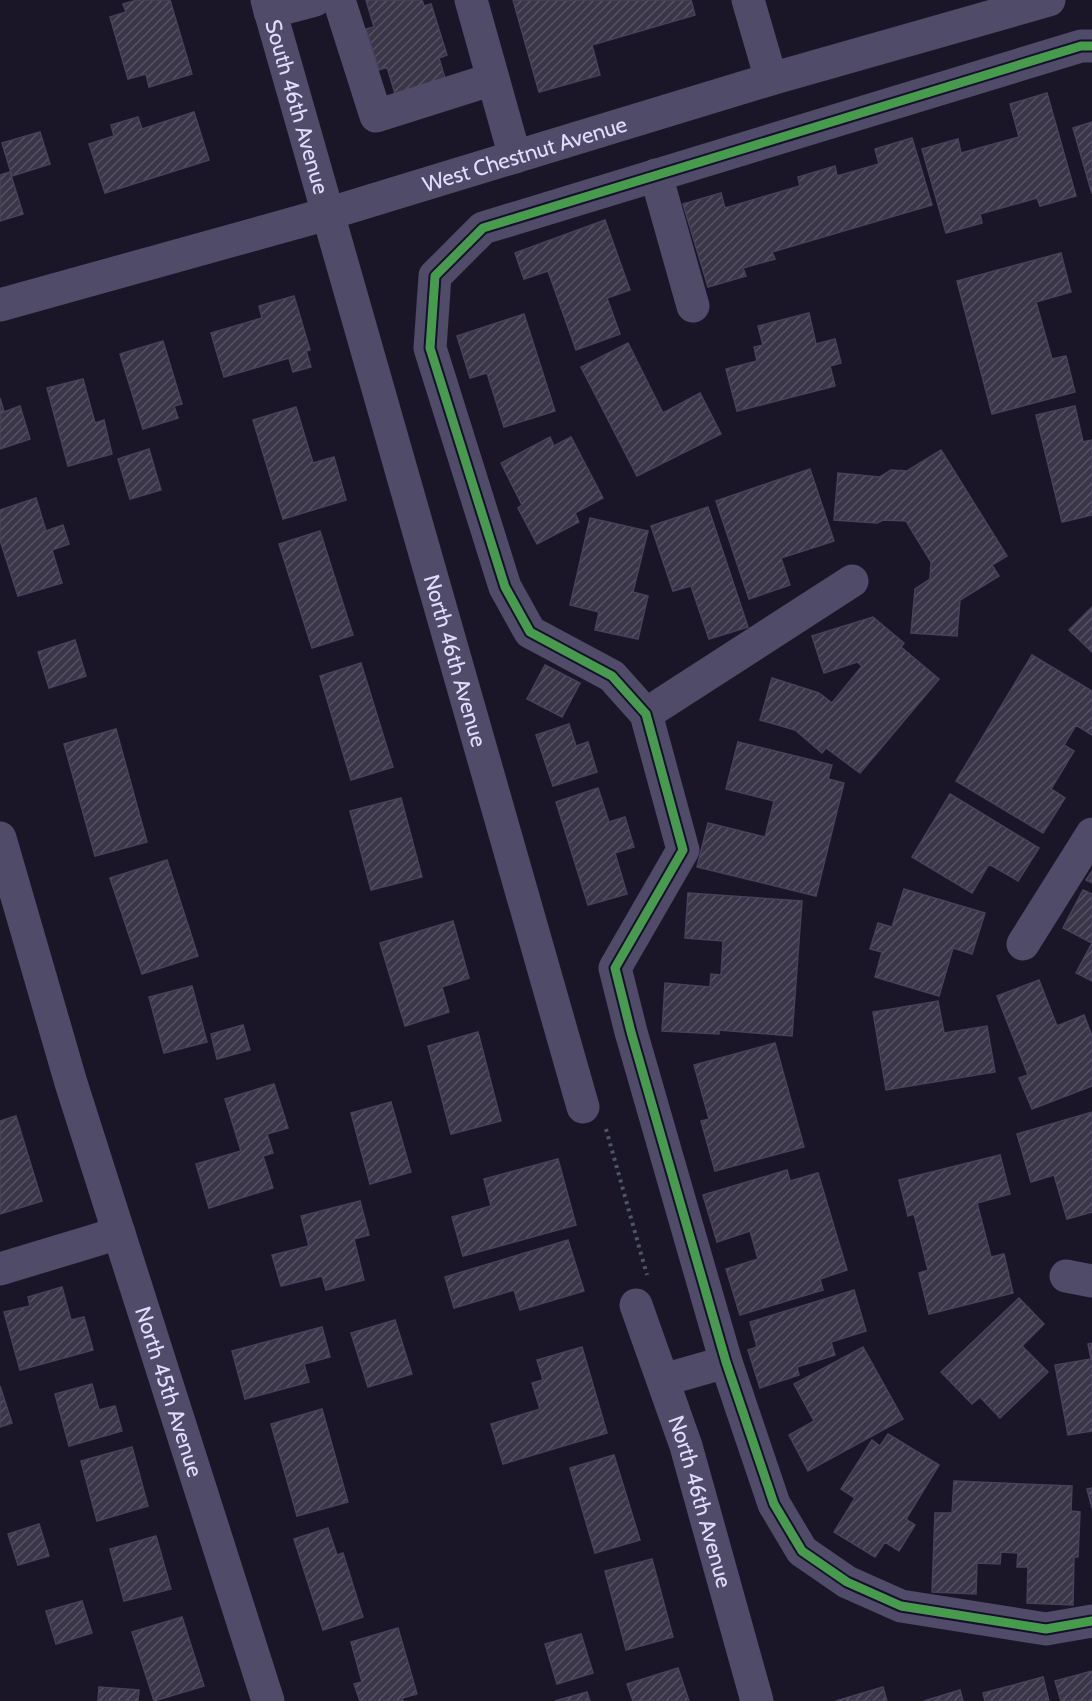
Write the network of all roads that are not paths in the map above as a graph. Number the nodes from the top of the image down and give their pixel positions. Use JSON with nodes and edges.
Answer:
{"nodes":[{"id":1,"x":315,"y":0,"type":"edge"},
{"id":2,"x":339,"y":0,"type":"edge"},
{"id":3,"x":471,"y":0,"type":"edge"},
{"id":4,"x":748,"y":0,"type":"edge"},
{"id":5,"x":1049,"y":0,"type":"edge"},
{"id":6,"x":269,"y":6,"type":"edge"},
{"id":7,"x":1092,"y":46,"type":"edge"},
{"id":8,"x":493,"y":79,"type":"junction"},
{"id":9,"x":771,"y":79,"type":"junction"},
{"id":10,"x":515,"y":157,"type":"junction"},
{"id":11,"x":656,"y":175,"type":"junction"},
{"id":12,"x":327,"y":214,"type":"junction"},
{"id":13,"x":0,"y":305,"type":"edge"},
{"id":14,"x":693,"y":306,"type":"dead end"},
{"id":15,"x":852,"y":581,"type":"dead end"},
{"id":16,"x":646,"y":714,"type":"junction"},
{"id":17,"x":1092,"y":834,"type":"edge"},
{"id":18,"x":0,"y":838,"type":"edge"},
{"id":19,"x":1023,"y":944,"type":"dead end"},
{"id":20,"x":583,"y":1107,"type":"road end"},
{"id":21,"x":119,"y":1233,"type":"junction"},
{"id":22,"x":0,"y":1269,"type":"edge"},
{"id":23,"x":637,"y":1309,"type":"road end"},
{"id":24,"x":726,"y":1362,"type":"junction"},
{"id":25,"x":663,"y":1380,"type":"junction"},
{"id":26,"x":1092,"y":1621,"type":"edge"},
{"id":27,"x":268,"y":1701,"type":"edge"},
{"id":28,"x":757,"y":1701,"type":"edge"}],
"edges":[{"from":1,"to":6,"type":"street"},
{"from":2,"to":8,"type":"street"},
{"from":3,"to":8,"type":"street"},
{"from":4,"to":9,"type":"street"},
{"from":5,"to":9,"type":"street","name":"West Chestnut Avenue"},
{"from":6,"to":12,"type":"street","name":"South 46th Avenue"},
{"from":7,"to":11,"type":"street"},
{"from":8,"to":10,"type":"street"},
{"from":9,"to":10,"type":"street","name":"West Chestnut Avenue"},
{"from":10,"to":12,"type":"street","name":"West Chestnut Avenue"},
{"from":11,"to":14,"type":"street"},
{"from":11,"to":16,"type":"street"},
{"from":12,"to":13,"type":"street","name":"West Chestnut Avenue"},
{"from":12,"to":20,"type":"street","name":"North 46th Avenue"},
{"from":15,"to":16,"type":"street"},
{"from":16,"to":24,"type":"street"},
{"from":17,"to":19,"type":"street"},
{"from":18,"to":21,"type":"street","name":"North 45th Avenue"},
{"from":21,"to":22,"type":"street"},
{"from":21,"to":27,"type":"street","name":"North 45th Avenue"},
{"from":23,"to":25,"type":"street","name":"North 46th Avenue"},
{"from":24,"to":25,"type":"street"},
{"from":24,"to":26,"type":"street"},
{"from":25,"to":28,"type":"street","name":"North 46th Avenue"}]}
